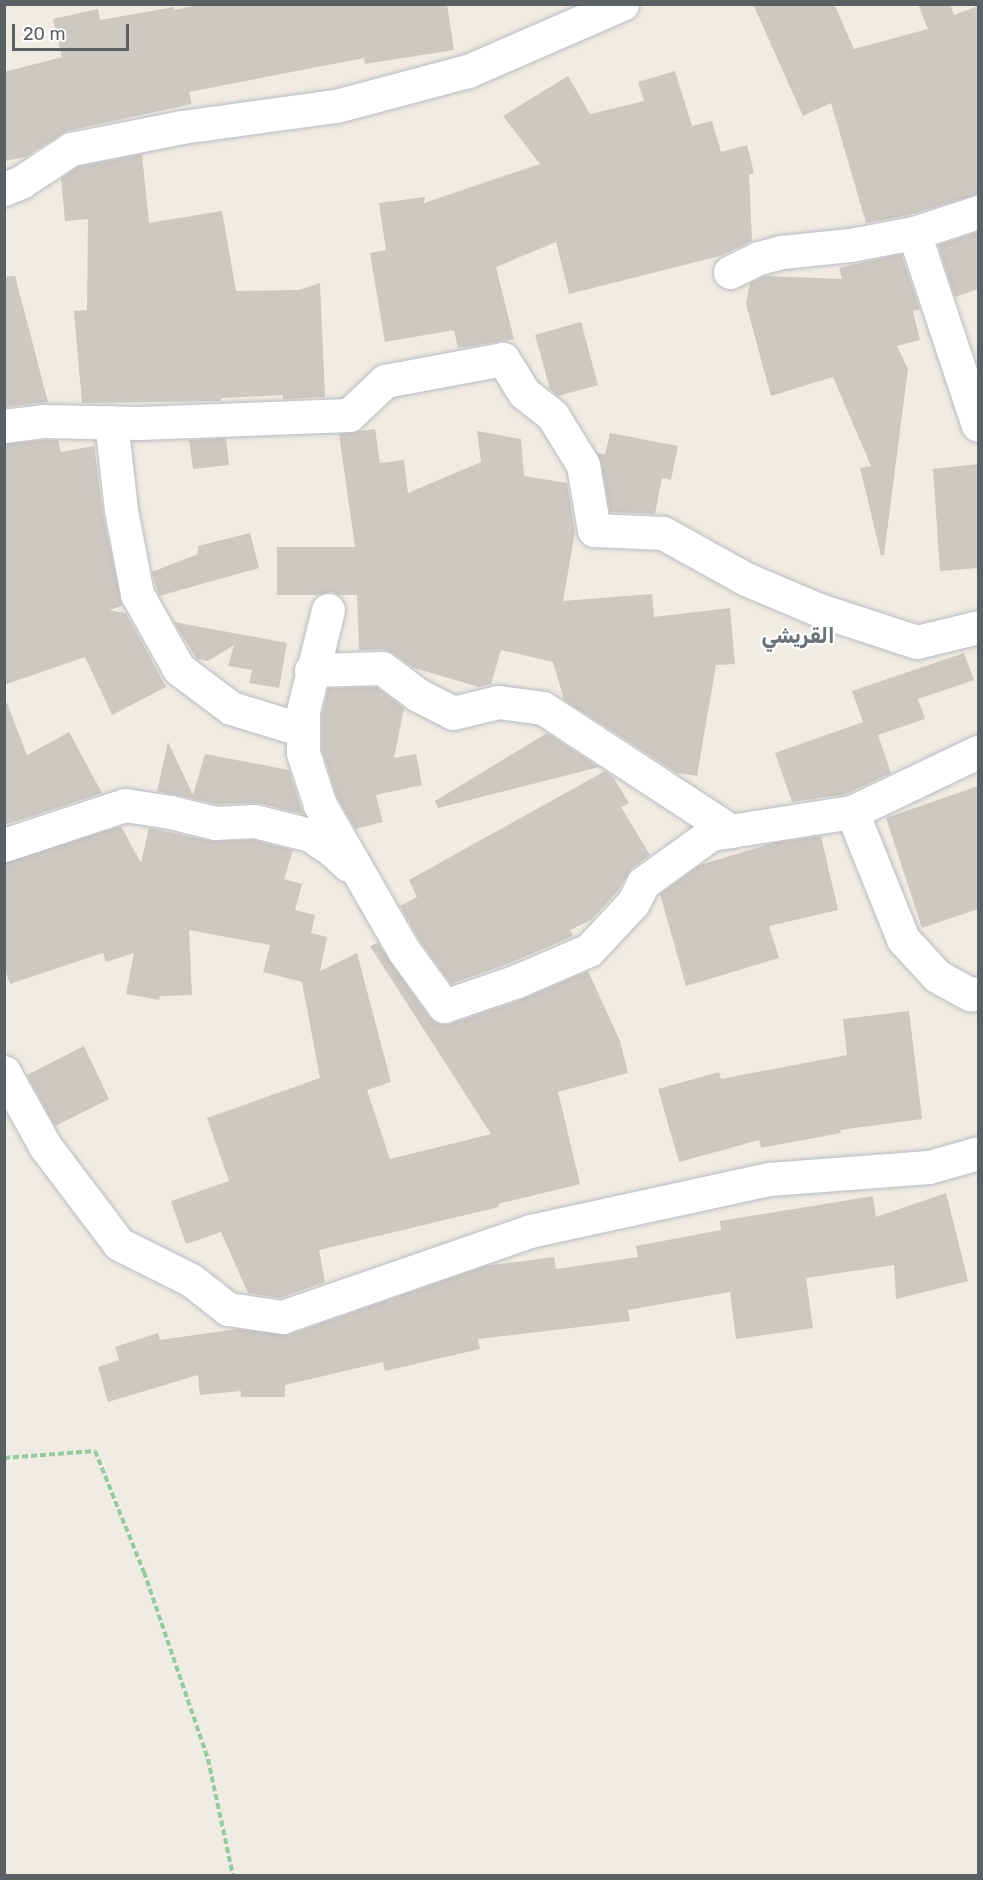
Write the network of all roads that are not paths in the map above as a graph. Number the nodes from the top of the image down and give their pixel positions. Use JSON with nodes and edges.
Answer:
{"nodes":[{"id":1,"x":622,"y":4,"type":"edge"},
{"id":2,"x":4,"y":189,"type":"edge"},
{"id":3,"x":978,"y":212,"type":"edge"},
{"id":4,"x":914,"y":233,"type":"junction"},
{"id":5,"x":730,"y":272,"type":"dead end"},
{"id":6,"x":111,"y":422,"type":"junction"},
{"id":7,"x":978,"y":425,"type":"edge"},
{"id":8,"x":4,"y":426,"type":"edge"},
{"id":9,"x":328,"y":610,"type":"dead end"},
{"id":10,"x":978,"y":627,"type":"edge"},
{"id":11,"x":311,"y":670,"type":"junction"},
{"id":12,"x":303,"y":730,"type":"junction"},
{"id":13,"x":978,"y":752,"type":"edge"},
{"id":14,"x":852,"y":812,"type":"junction"},
{"id":15,"x":731,"y":831,"type":"junction"},
{"id":16,"x":4,"y":845,"type":"edge"},
{"id":17,"x":367,"y":884,"type":"junction"},
{"id":18,"x":978,"y":993,"type":"edge"},
{"id":19,"x":4,"y":1072,"type":"edge"},
{"id":20,"x":978,"y":1153,"type":"edge"}],
"edges":[{"from":1,"to":2,"type":"street"},
{"from":3,"to":4,"type":"street"},
{"from":4,"to":5,"type":"street"},
{"from":4,"to":7,"type":"street"},
{"from":6,"to":8,"type":"street"},
{"from":6,"to":10,"type":"street"},
{"from":6,"to":12,"type":"street"},
{"from":9,"to":11,"type":"street"},
{"from":11,"to":12,"type":"street"},
{"from":11,"to":15,"type":"street"},
{"from":12,"to":17,"type":"street"},
{"from":13,"to":14,"type":"street"},
{"from":14,"to":15,"type":"street"},
{"from":14,"to":18,"type":"street"},
{"from":15,"to":17,"type":"street"},
{"from":16,"to":17,"type":"street"},
{"from":19,"to":20,"type":"street"}]}
